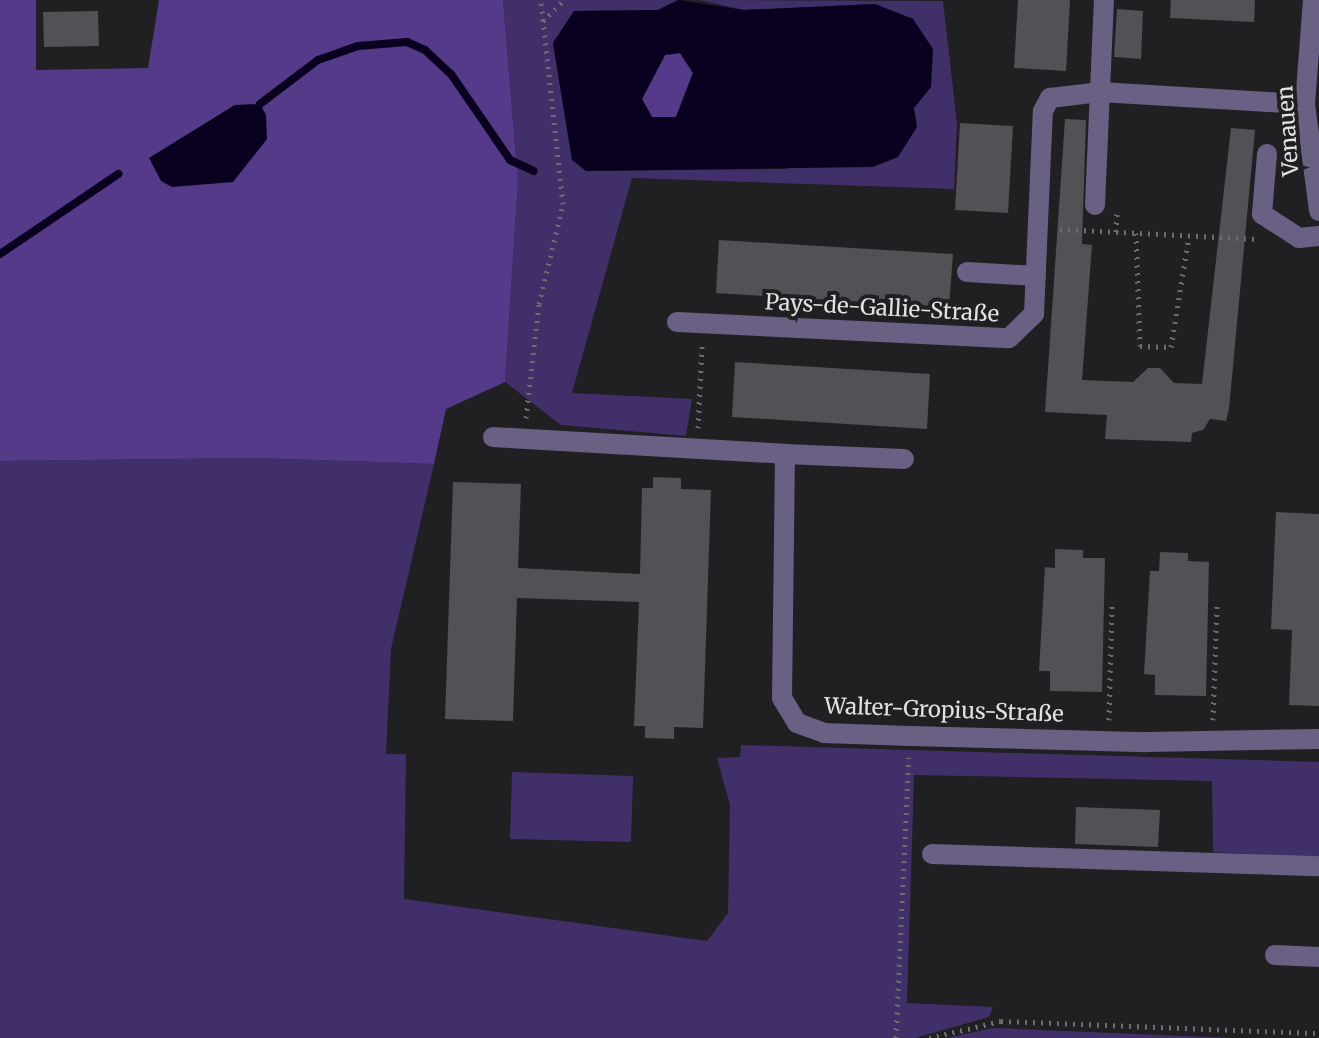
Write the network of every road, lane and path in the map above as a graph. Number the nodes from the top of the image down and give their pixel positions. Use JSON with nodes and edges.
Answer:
{"nodes":[{"id":1,"x":541,"y":0,"type":"edge"},
{"id":2,"x":564,"y":0,"type":"edge"},
{"id":3,"x":1104,"y":0,"type":"edge"},
{"id":4,"x":1313,"y":0,"type":"edge"},
{"id":5,"x":543,"y":21,"type":"junction"},
{"id":6,"x":1100,"y":92,"type":"junction"},
{"id":7,"x":1305,"y":104,"type":"junction"},
{"id":8,"x":1267,"y":154,"type":"dead end"},
{"id":9,"x":1095,"y":205,"type":"dead end"},
{"id":10,"x":1319,"y":211,"type":"edge"},
{"id":11,"x":1038,"y":228,"type":"junction"},
{"id":12,"x":1136,"y":233,"type":"junction"},
{"id":13,"x":1189,"y":236,"type":"junction"},
{"id":14,"x":1309,"y":237,"type":"edge"},
{"id":15,"x":967,"y":272,"type":"dead end"},
{"id":16,"x":1036,"y":276,"type":"junction"},
{"id":17,"x":677,"y":322,"type":"dead end"},
{"id":18,"x":703,"y":323,"type":"junction"},
{"id":19,"x":493,"y":437,"type":"dead end"},
{"id":20,"x":524,"y":438,"type":"junction"},
{"id":21,"x":696,"y":448,"type":"junction"},
{"id":22,"x":785,"y":454,"type":"junction"},
{"id":23,"x":904,"y":459,"type":"dead end"},
{"id":24,"x":1112,"y":606,"type":"dead end"},
{"id":25,"x":1217,"y":606,"type":"dead end"},
{"id":26,"x":910,"y":736,"type":"junction"},
{"id":27,"x":1319,"y":739,"type":"edge"},
{"id":28,"x":1108,"y":741,"type":"junction"},
{"id":29,"x":1212,"y":741,"type":"junction"},
{"id":30,"x":932,"y":854,"type":"dead end"},
{"id":31,"x":1319,"y":866,"type":"edge"},
{"id":32,"x":1275,"y":955,"type":"dead end"},
{"id":33,"x":1319,"y":957,"type":"edge"},
{"id":34,"x":1319,"y":1033,"type":"edge"},
{"id":35,"x":896,"y":1038,"type":"edge"},
{"id":36,"x":929,"y":1038,"type":"edge"}],
"edges":[{"from":1,"to":5,"type":"path"},
{"from":2,"to":5,"type":"path"},
{"from":3,"to":6,"type":"street"},
{"from":4,"to":7,"type":"street","name":"Venauen"},
{"from":5,"to":20,"type":"path"},
{"from":6,"to":7,"type":"street","name":"Pays-de-Gallie-Straße"},
{"from":6,"to":9,"type":"street"},
{"from":6,"to":11,"type":"street","name":"Pays-de-Gallie-Straße"},
{"from":7,"to":10,"type":"street","name":"Venauen"},
{"from":8,"to":14,"type":"street"},
{"from":11,"to":12,"type":"path"},
{"from":11,"to":16,"type":"street","name":"Pays-de-Gallie-Straße"},
{"from":12,"to":13,"type":"path"},
{"from":12,"to":13,"type":"path"},
{"from":13,"to":14,"type":"path"},
{"from":15,"to":16,"type":"street"},
{"from":16,"to":18,"type":"street","name":"Pays-de-Gallie-Straße"},
{"from":17,"to":18,"type":"street","name":"Pays-de-Gallie-Straße"},
{"from":18,"to":21,"type":"path"},
{"from":19,"to":20,"type":"street"},
{"from":20,"to":21,"type":"street"},
{"from":21,"to":22,"type":"street"},
{"from":22,"to":23,"type":"street"},
{"from":22,"to":26,"type":"street","name":"Walter-Gropius-Straße"},
{"from":24,"to":28,"type":"path"},
{"from":25,"to":29,"type":"path"},
{"from":26,"to":28,"type":"street","name":"Walter-Gropius-Straße"},
{"from":26,"to":35,"type":"path"},
{"from":27,"to":29,"type":"street","name":"Walter-Gropius-Straße"},
{"from":28,"to":29,"type":"street","name":"Walter-Gropius-Straße"},
{"from":30,"to":31,"type":"street"},
{"from":32,"to":33,"type":"street"},
{"from":34,"to":36,"type":"path"}]}
